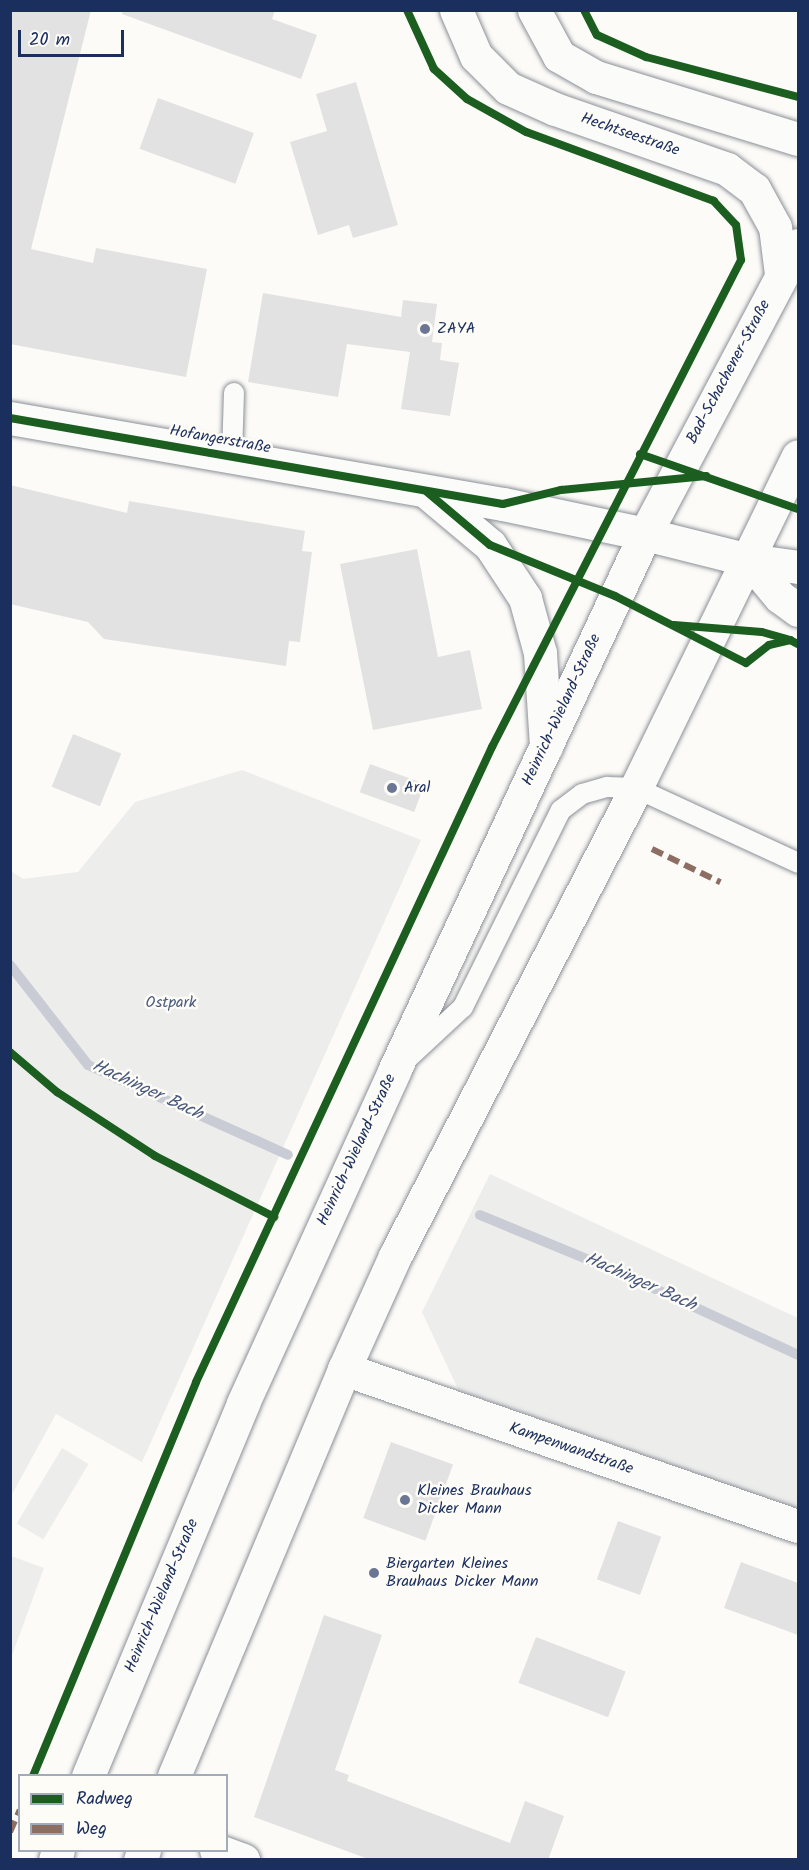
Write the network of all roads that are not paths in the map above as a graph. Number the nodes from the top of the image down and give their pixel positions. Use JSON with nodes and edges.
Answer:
{"nodes":[{"id":1,"x":456,"y":10,"type":"edge"},
{"id":2,"x":534,"y":10,"type":"edge"},
{"id":3,"x":798,"y":139,"type":"edge"},
{"id":4,"x":794,"y":253,"type":"edge"},
{"id":5,"x":234,"y":393,"type":"dead end"},
{"id":6,"x":10,"y":418,"type":"edge"},
{"id":7,"x":232,"y":456,"type":"junction"},
{"id":8,"x":798,"y":456,"type":"edge"},
{"id":9,"x":424,"y":490,"type":"junction"},
{"id":10,"x":645,"y":534,"type":"junction"},
{"id":11,"x":749,"y":560,"type":"junction"},
{"id":12,"x":798,"y":567,"type":"edge"},
{"id":13,"x":798,"y":610,"type":"edge"},
{"id":14,"x":546,"y":747,"type":"junction"},
{"id":15,"x":636,"y":788,"type":"junction"},
{"id":16,"x":798,"y":863,"type":"edge"},
{"id":17,"x":394,"y":1071,"type":"junction"},
{"id":18,"x":344,"y":1369,"type":"junction"},
{"id":19,"x":798,"y":1526,"type":"edge"},
{"id":20,"x":89,"y":1774,"type":"edge"},
{"id":21,"x":175,"y":1774,"type":"edge"},
{"id":22,"x":219,"y":1852,"type":"edge"},
{"id":23,"x":243,"y":1860,"type":"edge"}],
"edges":[{"from":1,"to":4,"type":"main road","name":"Hechtseestraße"},
{"from":2,"to":3,"type":"main road"},
{"from":4,"to":10,"type":"main road","name":"Bad-Schachener-Straße"},
{"from":5,"to":7,"type":"lane"},
{"from":6,"to":7,"type":"main road","name":"Hofangerstraße"},
{"from":7,"to":9,"type":"main road","name":"Hofangerstraße"},
{"from":8,"to":11,"type":"main road"},
{"from":9,"to":10,"type":"main road","name":"Hofangerstraße"},
{"from":9,"to":14,"type":"main road","name":"Hofangerstraße"},
{"from":10,"to":11,"type":"main road","name":"Hofangerstraße"},
{"from":10,"to":14,"type":"main road","name":"Heinrich-Wieland-Straße"},
{"from":11,"to":12,"type":"main road","name":"Hofangerstraße"},
{"from":11,"to":13,"type":"main road"},
{"from":11,"to":15,"type":"main road"},
{"from":14,"to":17,"type":"main road","name":"Heinrich-Wieland-Straße"},
{"from":15,"to":16,"type":"lane"},
{"from":15,"to":17,"type":"lane"},
{"from":15,"to":18,"type":"main road"},
{"from":17,"to":20,"type":"main road","name":"Heinrich-Wieland-Straße"},
{"from":18,"to":19,"type":"main road","name":"Kampenwandstraße"},
{"from":18,"to":21,"type":"main road"},
{"from":22,"to":23,"type":"main road"}]}
